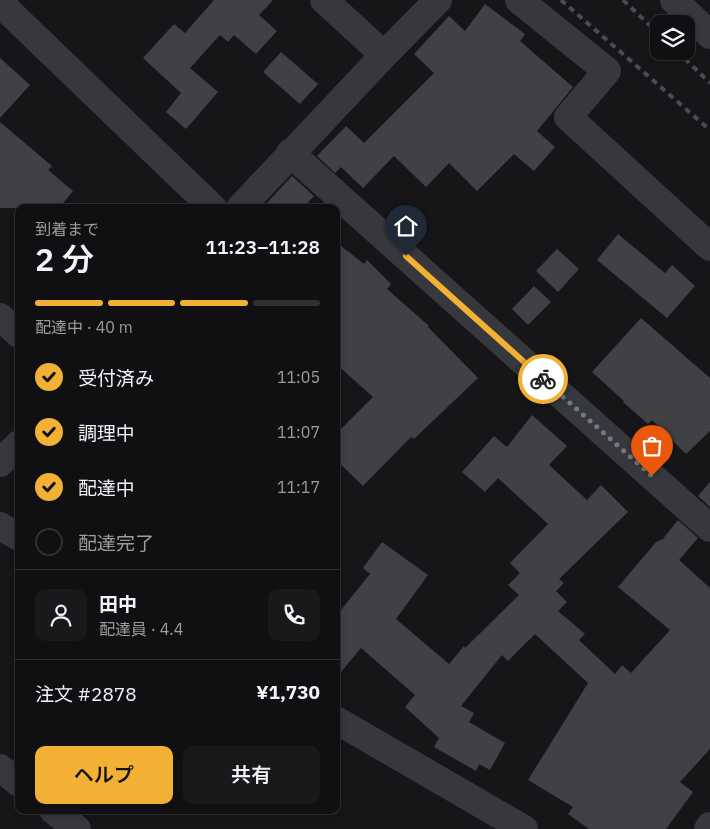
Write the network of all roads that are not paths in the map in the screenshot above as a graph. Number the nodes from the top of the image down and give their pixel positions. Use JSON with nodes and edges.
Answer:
{"nodes":[{"id":1,"x":324,"y":0,"type":"edge"},
{"id":2,"x":438,"y":0,"type":"edge"},
{"id":3,"x":519,"y":0,"type":"edge"},
{"id":4,"x":674,"y":0,"type":"edge"},
{"id":5,"x":0,"y":3,"type":"edge"},
{"id":6,"x":710,"y":35,"type":"edge"},
{"id":7,"x":384,"y":55,"type":"junction"},
{"id":8,"x":290,"y":153,"type":"junction"},
{"id":9,"x":209,"y":204,"type":"edge"},
{"id":10,"x":244,"y":204,"type":"edge"},
{"id":11,"x":710,"y":247,"type":"edge"},
{"id":12,"x":0,"y":317,"type":"edge"},
{"id":13,"x":15,"y":330,"type":"edge"},
{"id":14,"x":15,"y":448,"type":"edge"},
{"id":15,"x":0,"y":463,"type":"edge"},
{"id":16,"x":0,"y":526,"type":"edge"},
{"id":17,"x":710,"y":528,"type":"edge"},
{"id":18,"x":15,"y":535,"type":"edge"},
{"id":19,"x":340,"y":722,"type":"edge"},
{"id":20,"x":0,"y":768,"type":"edge"},
{"id":21,"x":15,"y":780,"type":"edge"},
{"id":22,"x":58,"y":814,"type":"edge"},
{"id":23,"x":76,"y":829,"type":"edge"},
{"id":24,"x":524,"y":829,"type":"edge"}],
"edges":[{"from":1,"to":7,"type":"street"},
{"from":2,"to":7,"type":"street"},
{"from":3,"to":11,"type":"street"},
{"from":4,"to":6,"type":"street"},
{"from":5,"to":9,"type":"street"},
{"from":7,"to":8,"type":"street"},
{"from":8,"to":10,"type":"street"},
{"from":8,"to":17,"type":"street"},
{"from":12,"to":13,"type":"street"},
{"from":14,"to":15,"type":"street"},
{"from":16,"to":18,"type":"street"},
{"from":19,"to":24,"type":"street"},
{"from":20,"to":21,"type":"street"},
{"from":22,"to":23,"type":"street"}]}
